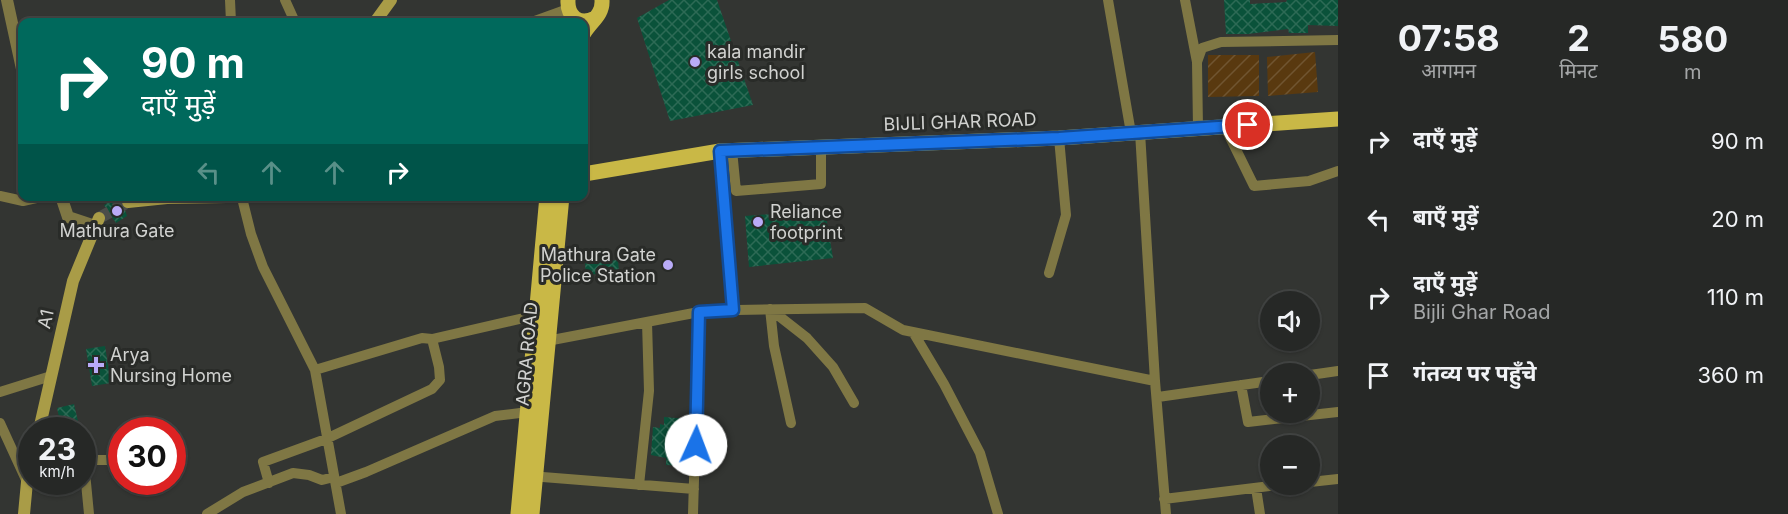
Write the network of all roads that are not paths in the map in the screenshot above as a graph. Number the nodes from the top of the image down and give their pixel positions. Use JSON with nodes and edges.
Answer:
{"nodes":[{"id":1,"x":7,"y":0,"type":"edge"},
{"id":2,"x":230,"y":0,"type":"edge"},
{"id":3,"x":285,"y":0,"type":"edge"},
{"id":4,"x":391,"y":0,"type":"edge"},
{"id":5,"x":614,"y":0,"type":"edge"},
{"id":6,"x":1108,"y":0,"type":"edge"},
{"id":7,"x":1185,"y":0,"type":"edge"},
{"id":8,"x":568,"y":10,"type":"edge"},
{"id":9,"x":599,"y":11,"type":"edge"},
{"id":10,"x":231,"y":18,"type":"edge"},
{"id":11,"x":293,"y":18,"type":"edge"},
{"id":12,"x":378,"y":18,"type":"edge"},
{"id":13,"x":544,"y":18,"type":"edge"},
{"id":14,"x":588,"y":27,"type":"edge"},
{"id":15,"x":1338,"y":40,"type":"edge"},
{"id":16,"x":18,"y":51,"type":"edge"},
{"id":17,"x":1197,"y":62,"type":"junction"},
{"id":18,"x":1338,"y":119,"type":"edge"},
{"id":19,"x":1225,"y":127,"type":"junction"},
{"id":20,"x":1198,"y":128,"type":"junction"},
{"id":21,"x":1136,"y":133,"type":"junction"},
{"id":22,"x":1059,"y":138,"type":"junction"},
{"id":23,"x":821,"y":147,"type":"junction"},
{"id":24,"x":726,"y":150,"type":"junction"},
{"id":25,"x":1338,"y":171,"type":"edge"},
{"id":26,"x":588,"y":173,"type":"edge"},
{"id":27,"x":0,"y":196,"type":"edge"},
{"id":28,"x":18,"y":200,"type":"edge"},
{"id":29,"x":63,"y":201,"type":"edge"},
{"id":30,"x":138,"y":201,"type":"edge"},
{"id":31,"x":243,"y":201,"type":"edge"},
{"id":32,"x":547,"y":201,"type":"edge"},
{"id":33,"x":561,"y":201,"type":"edge"},
{"id":34,"x":128,"y":202,"type":"dead end"},
{"id":35,"x":97,"y":222,"type":"joint"},
{"id":36,"x":1049,"y":273,"type":"dead end"},
{"id":37,"x":770,"y":309,"type":"junction"},
{"id":38,"x":733,"y":310,"type":"junction"},
{"id":39,"x":699,"y":312,"type":"junction"},
{"id":40,"x":537,"y":315,"type":"junction"},
{"id":41,"x":647,"y":322,"type":"junction"},
{"id":42,"x":913,"y":332,"type":"junction"},
{"id":43,"x":432,"y":339,"type":"junction"},
{"id":44,"x":548,"y":341,"type":"junction"},
{"id":45,"x":315,"y":370,"type":"junction"},
{"id":46,"x":1338,"y":371,"type":"edge"},
{"id":47,"x":1320,"y":374,"type":"edge"},
{"id":48,"x":51,"y":376,"type":"junction"},
{"id":49,"x":1155,"y":381,"type":"junction"},
{"id":50,"x":1260,"y":382,"type":"edge"},
{"id":51,"x":1241,"y":385,"type":"junction"},
{"id":52,"x":0,"y":392,"type":"edge"},
{"id":53,"x":1158,"y":397,"type":"junction"},
{"id":54,"x":854,"y":403,"type":"dead end"},
{"id":55,"x":528,"y":412,"type":"junction"},
{"id":56,"x":1338,"y":412,"type":"edge"},
{"id":57,"x":42,"y":417,"type":"edge"},
{"id":58,"x":0,"y":423,"type":"edge"},
{"id":59,"x":791,"y":423,"type":"dead end"},
{"id":60,"x":326,"y":439,"type":"junction"},
{"id":61,"x":108,"y":460,"type":"edge"},
{"id":62,"x":18,"y":462,"type":"edge"},
{"id":63,"x":529,"y":476,"type":"junction"},
{"id":64,"x":1338,"y":479,"type":"edge"},
{"id":65,"x":335,"y":480,"type":"junction"},
{"id":66,"x":1320,"y":481,"type":"edge"},
{"id":67,"x":269,"y":483,"type":"junction"},
{"id":68,"x":639,"y":484,"type":"junction"},
{"id":69,"x":1260,"y":487,"type":"edge"},
{"id":70,"x":1256,"y":488,"type":"junction"},
{"id":71,"x":694,"y":489,"type":"junction"},
{"id":72,"x":26,"y":495,"type":"edge"},
{"id":73,"x":1164,"y":499,"type":"junction"},
{"id":74,"x":24,"y":514,"type":"edge"},
{"id":75,"x":89,"y":514,"type":"edge"},
{"id":76,"x":207,"y":514,"type":"edge"},
{"id":77,"x":341,"y":514,"type":"edge"},
{"id":78,"x":518,"y":514,"type":"edge"},
{"id":79,"x":532,"y":514,"type":"edge"},
{"id":80,"x":693,"y":514,"type":"edge"},
{"id":81,"x":998,"y":514,"type":"edge"},
{"id":82,"x":1166,"y":514,"type":"edge"},
{"id":83,"x":1260,"y":514,"type":"edge"}],
"edges":[{"from":1,"to":16,"type":"street"},
{"from":2,"to":10,"type":"street"},
{"from":3,"to":11,"type":"street"},
{"from":4,"to":12,"type":"main road"},
{"from":5,"to":9,"type":"main road"},
{"from":6,"to":21,"type":"street"},
{"from":7,"to":17,"type":"street"},
{"from":8,"to":13,"type":"street"},
{"from":9,"to":14,"type":"main road"},
{"from":15,"to":17,"type":"street"},
{"from":17,"to":20,"type":"street"},
{"from":18,"to":19,"type":"main road","name":"BIJLI GHAR ROAD"},
{"from":19,"to":20,"type":"main road","name":"BIJLI GHAR ROAD"},
{"from":19,"to":25,"type":"street"},
{"from":20,"to":21,"type":"main road","name":"BIJLI GHAR ROAD"},
{"from":21,"to":22,"type":"main road","name":"BIJLI GHAR ROAD"},
{"from":21,"to":49,"type":"street"},
{"from":22,"to":23,"type":"main road","name":"BIJLI GHAR ROAD"},
{"from":22,"to":36,"type":"street"},
{"from":23,"to":24,"type":"main road","name":"BIJLI GHAR ROAD"},
{"from":23,"to":24,"type":"street"},
{"from":24,"to":26,"type":"main road","name":"BIJLI GHAR ROAD"},
{"from":24,"to":38,"type":"street"},
{"from":27,"to":28,"type":"street"},
{"from":29,"to":35,"type":"street"},
{"from":30,"to":34,"type":"main road"},
{"from":31,"to":45,"type":"street"},
{"from":32,"to":40,"type":"main road","name":"AGRA ROAD"},
{"from":33,"to":44,"type":"main road","name":"AGRA ROAD"},
{"from":35,"to":48,"type":"main road","name":"A1"},
{"from":37,"to":38,"type":"street"},
{"from":37,"to":42,"type":"street"},
{"from":37,"to":54,"type":"street"},
{"from":37,"to":59,"type":"street"},
{"from":38,"to":39,"type":"street"},
{"from":39,"to":41,"type":"street"},
{"from":39,"to":71,"type":"street"},
{"from":40,"to":43,"type":"street"},
{"from":40,"to":55,"type":"main road","name":"AGRA ROAD"},
{"from":41,"to":44,"type":"street"},
{"from":41,"to":68,"type":"street"},
{"from":42,"to":49,"type":"street"},
{"from":42,"to":81,"type":"street"},
{"from":43,"to":45,"type":"street"},
{"from":43,"to":60,"type":"street"},
{"from":44,"to":63,"type":"main road","name":"AGRA ROAD"},
{"from":45,"to":60,"type":"street"},
{"from":46,"to":47,"type":"street"},
{"from":48,"to":52,"type":"street"},
{"from":48,"to":57,"type":"main road","name":"A1"},
{"from":49,"to":53,"type":"street"},
{"from":50,"to":51,"type":"street"},
{"from":51,"to":53,"type":"street"},
{"from":51,"to":56,"type":"street"},
{"from":53,"to":73,"type":"street"},
{"from":55,"to":63,"type":"main road","name":"AGRA ROAD"},
{"from":55,"to":65,"type":"street"},
{"from":58,"to":62,"type":"street"},
{"from":60,"to":65,"type":"street"},
{"from":60,"to":67,"type":"street"},
{"from":61,"to":75,"type":"street"},
{"from":63,"to":68,"type":"street"},
{"from":63,"to":78,"type":"main road","name":"AGRA ROAD"},
{"from":63,"to":79,"type":"main road","name":"AGRA ROAD"},
{"from":64,"to":66,"type":"street"},
{"from":65,"to":67,"type":"street"},
{"from":65,"to":77,"type":"street"},
{"from":67,"to":76,"type":"street"},
{"from":68,"to":71,"type":"street"},
{"from":69,"to":70,"type":"street"},
{"from":70,"to":73,"type":"street"},
{"from":70,"to":83,"type":"street"},
{"from":71,"to":80,"type":"street"},
{"from":72,"to":74,"type":"main road"},
{"from":73,"to":82,"type":"street"}]}
